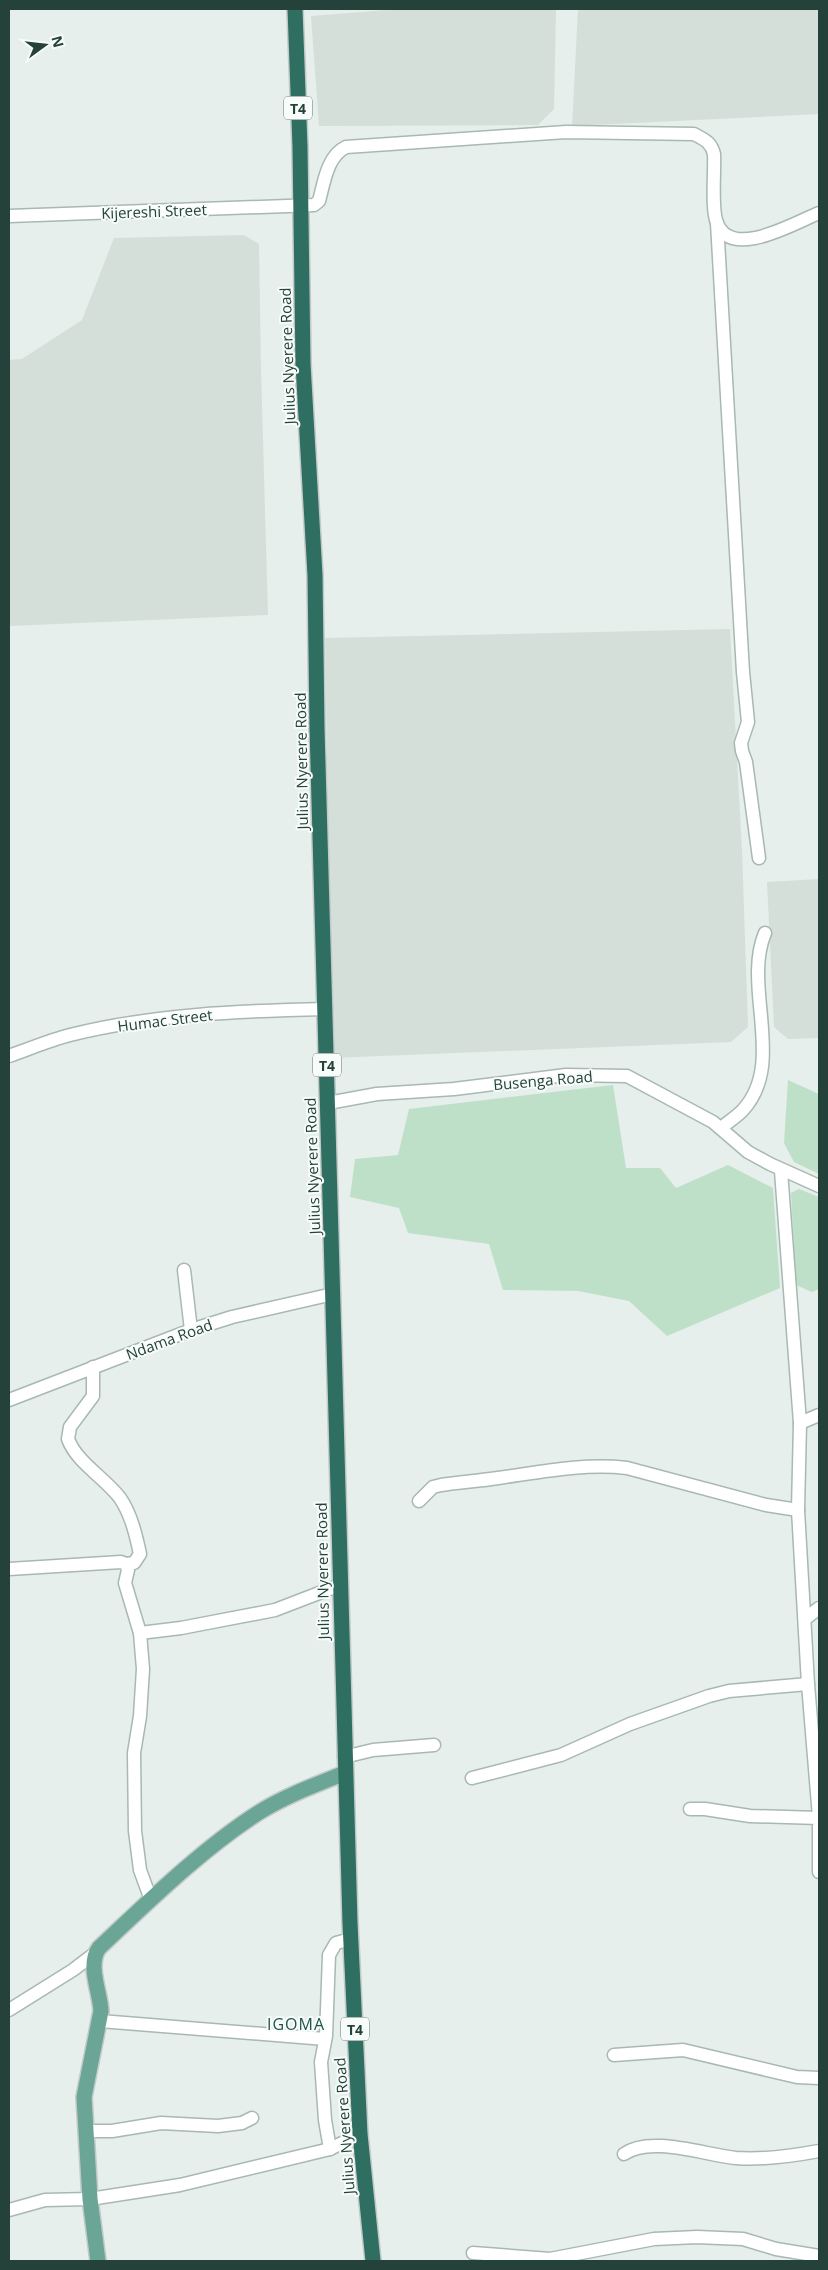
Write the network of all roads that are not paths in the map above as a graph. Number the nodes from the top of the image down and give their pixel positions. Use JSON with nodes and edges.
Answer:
{"nodes":[{"id":1,"x":295,"y":9,"type":"edge"},
{"id":2,"x":300,"y":207,"type":"junction"},
{"id":3,"x":819,"y":212,"type":"edge"},
{"id":4,"x":9,"y":216,"type":"edge"},
{"id":5,"x":717,"y":224,"type":"junction"},
{"id":6,"x":759,"y":858,"type":"dead end"},
{"id":7,"x":765,"y":933,"type":"dead end"},
{"id":8,"x":326,"y":1009,"type":"junction"},
{"id":9,"x":9,"y":1056,"type":"edge"},
{"id":10,"x":328,"y":1103,"type":"junction"},
{"id":11,"x":721,"y":1128,"type":"junction"},
{"id":12,"x":781,"y":1171,"type":"junction"},
{"id":13,"x":819,"y":1186,"type":"edge"},
{"id":14,"x":184,"y":1270,"type":"dead end"},
{"id":15,"x":333,"y":1294,"type":"junction"},
{"id":16,"x":191,"y":1330,"type":"junction"},
{"id":17,"x":93,"y":1367,"type":"junction"},
{"id":18,"x":9,"y":1400,"type":"edge"},
{"id":19,"x":819,"y":1415,"type":"edge"},
{"id":20,"x":800,"y":1423,"type":"junction"},
{"id":21,"x":419,"y":1502,"type":"dead end"},
{"id":22,"x":798,"y":1510,"type":"junction"},
{"id":23,"x":126,"y":1564,"type":"junction"},
{"id":24,"x":9,"y":1569,"type":"edge"},
{"id":25,"x":340,"y":1585,"type":"junction"},
{"id":26,"x":819,"y":1608,"type":"edge"},
{"id":27,"x":805,"y":1619,"type":"junction"},
{"id":28,"x":140,"y":1633,"type":"junction"},
{"id":29,"x":808,"y":1684,"type":"junction"},
{"id":30,"x":434,"y":1745,"type":"dead end"},
{"id":31,"x":344,"y":1757,"type":"junction"},
{"id":32,"x":344,"y":1773,"type":"junction"},
{"id":33,"x":472,"y":1778,"type":"dead end"},
{"id":34,"x":690,"y":1809,"type":"dead end"},
{"id":35,"x":819,"y":1817,"type":"edge"},
{"id":36,"x":819,"y":1826,"type":"edge"},
{"id":37,"x":819,"y":1853,"type":"edge"},
{"id":38,"x":819,"y":1872,"type":"edge"},
{"id":39,"x":150,"y":1900,"type":"junction"},
{"id":40,"x":351,"y":1939,"type":"junction"},
{"id":41,"x":94,"y":1954,"type":"junction"},
{"id":42,"x":9,"y":2008,"type":"edge"},
{"id":43,"x":100,"y":2021,"type":"junction"},
{"id":44,"x":325,"y":2040,"type":"junction"},
{"id":45,"x":614,"y":2055,"type":"dead end"},
{"id":46,"x":819,"y":2078,"type":"edge"},
{"id":47,"x":252,"y":2118,"type":"dead end"},
{"id":48,"x":85,"y":2132,"type":"junction"},
{"id":49,"x":360,"y":2134,"type":"junction"},
{"id":50,"x":330,"y":2149,"type":"junction"},
{"id":51,"x":819,"y":2151,"type":"edge"},
{"id":52,"x":624,"y":2154,"type":"dead end"},
{"id":53,"x":90,"y":2199,"type":"junction"},
{"id":54,"x":9,"y":2210,"type":"edge"},
{"id":55,"x":473,"y":2253,"type":"dead end"},
{"id":56,"x":776,"y":2255,"type":"edge"},
{"id":57,"x":819,"y":2256,"type":"edge"},
{"id":58,"x":98,"y":2261,"type":"edge"},
{"id":59,"x":373,"y":2261,"type":"edge"}],
"edges":[{"from":1,"to":2,"type":"highway","name":"Julius Nyerere Road","number":"T4"},
{"from":2,"to":4,"type":"street","name":"Kijereshi Street"},
{"from":2,"to":5,"type":"street"},
{"from":2,"to":8,"type":"highway","name":"Julius Nyerere Road","number":"T4"},
{"from":3,"to":5,"type":"street"},
{"from":5,"to":6,"type":"street"},
{"from":7,"to":11,"type":"street"},
{"from":8,"to":9,"type":"street","name":"Humac Street"},
{"from":8,"to":10,"type":"highway","name":"Julius Nyerere Road","number":"T4"},
{"from":10,"to":11,"type":"street","name":"Busenga Road"},
{"from":10,"to":15,"type":"highway","name":"Julius Nyerere Road","number":"T4"},
{"from":11,"to":12,"type":"street","name":"Busenga Road"},
{"from":12,"to":13,"type":"street","name":"Busenga Road"},
{"from":12,"to":20,"type":"street"},
{"from":14,"to":16,"type":"street"},
{"from":15,"to":16,"type":"street","name":"Ndama Road"},
{"from":15,"to":25,"type":"highway","name":"Julius Nyerere Road","number":"T4"},
{"from":16,"to":17,"type":"street","name":"Ndama Road"},
{"from":17,"to":18,"type":"street","name":"Ndama Road"},
{"from":17,"to":23,"type":"street"},
{"from":19,"to":20,"type":"street"},
{"from":20,"to":22,"type":"street"},
{"from":21,"to":22,"type":"street"},
{"from":22,"to":27,"type":"street"},
{"from":23,"to":24,"type":"street"},
{"from":23,"to":28,"type":"street"},
{"from":25,"to":28,"type":"street"},
{"from":25,"to":31,"type":"highway","name":"Julius Nyerere Road","number":"T4"},
{"from":26,"to":27,"type":"street"},
{"from":27,"to":29,"type":"street"},
{"from":28,"to":39,"type":"street"},
{"from":29,"to":33,"type":"street"},
{"from":29,"to":35,"type":"street"},
{"from":30,"to":31,"type":"street"},
{"from":31,"to":32,"type":"highway","name":"Julius Nyerere Road","number":"T4"},
{"from":32,"to":39,"type":"main road"},
{"from":32,"to":40,"type":"highway","name":"Julius Nyerere Road","number":"T4"},
{"from":34,"to":35,"type":"street"},
{"from":36,"to":37,"type":"street"},
{"from":37,"to":38,"type":"street"},
{"from":39,"to":41,"type":"main road"},
{"from":40,"to":44,"type":"street"},
{"from":40,"to":49,"type":"highway","name":"Julius Nyerere Road","number":"T4"},
{"from":41,"to":42,"type":"street"},
{"from":41,"to":43,"type":"main road"},
{"from":43,"to":44,"type":"street"},
{"from":43,"to":48,"type":"main road"},
{"from":44,"to":50,"type":"street"},
{"from":45,"to":46,"type":"street"},
{"from":47,"to":48,"type":"street"},
{"from":48,"to":53,"type":"main road"},
{"from":49,"to":50,"type":"street"},
{"from":49,"to":59,"type":"highway","name":"Julius Nyerere Road","number":"T4"},
{"from":50,"to":53,"type":"street"},
{"from":51,"to":52,"type":"street"},
{"from":53,"to":54,"type":"street"},
{"from":53,"to":58,"type":"main road"},
{"from":55,"to":56,"type":"street"},
{"from":56,"to":57,"type":"street"}]}
